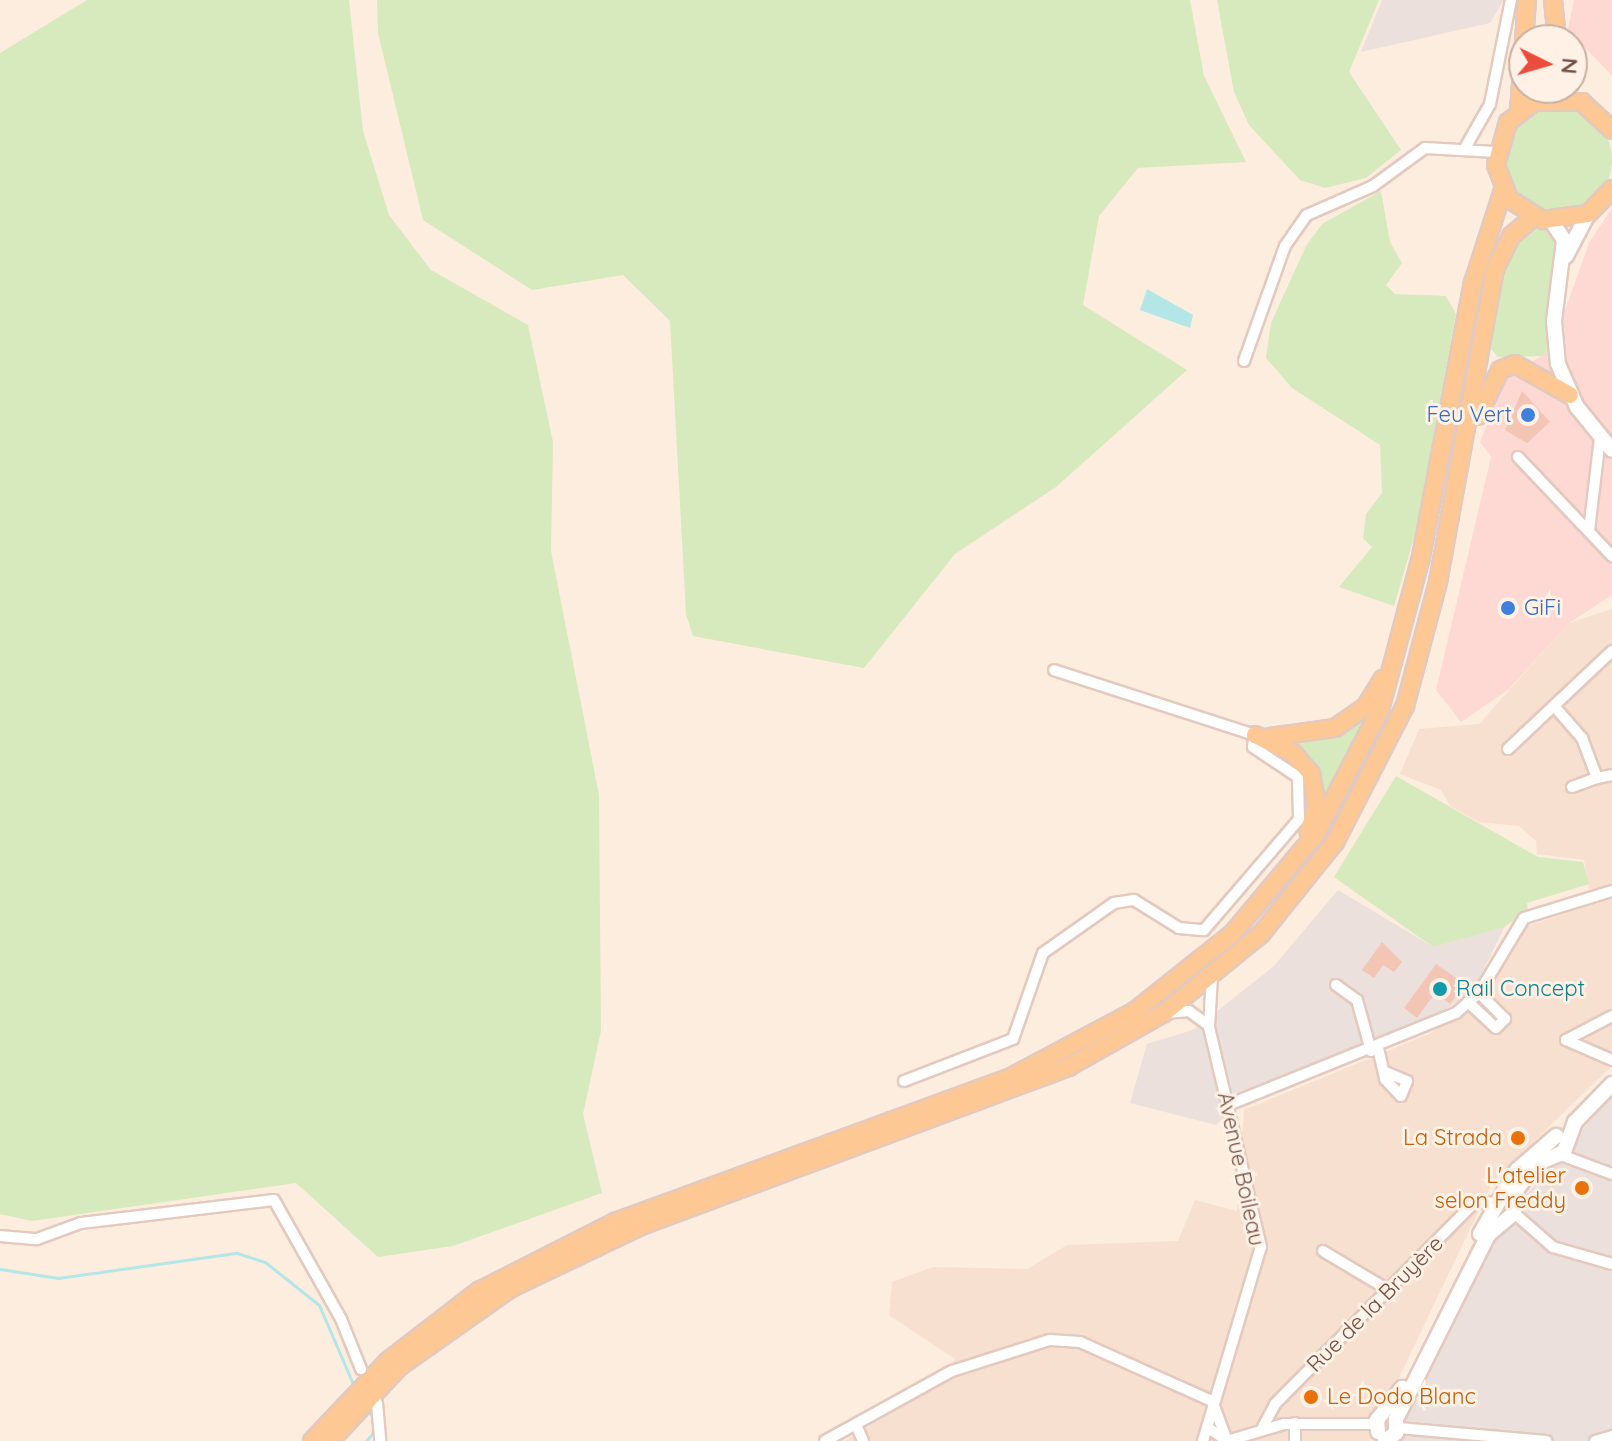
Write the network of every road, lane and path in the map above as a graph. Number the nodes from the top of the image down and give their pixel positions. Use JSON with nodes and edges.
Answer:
{"nodes":[{"id":1,"x":1511,"y":0,"type":"edge"},
{"id":2,"x":1527,"y":0,"type":"edge"},
{"id":3,"x":1555,"y":0,"type":"edge"},
{"id":4,"x":1555,"y":24,"type":"edge"},
{"id":5,"x":1536,"y":104,"type":"edge"},
{"id":6,"x":1585,"y":104,"type":"edge"},
{"id":7,"x":1519,"y":111,"type":"junction"},
{"id":8,"x":1609,"y":123,"type":"edge"},
{"id":9,"x":1465,"y":148,"type":"junction"},
{"id":10,"x":1496,"y":152,"type":"junction"},
{"id":11,"x":1612,"y":189,"type":"edge"},
{"id":12,"x":1503,"y":190,"type":"junction"},
{"id":13,"x":1588,"y":214,"type":"junction"},
{"id":14,"x":1534,"y":217,"type":"junction"},
{"id":15,"x":1552,"y":222,"type":"junction"},
{"id":16,"x":1564,"y":260,"type":"junction"},
{"id":17,"x":1244,"y":361,"type":"dead end"},
{"id":18,"x":1570,"y":395,"type":"junction"},
{"id":19,"x":1600,"y":436,"type":"junction"},
{"id":20,"x":1612,"y":450,"type":"edge"},
{"id":21,"x":1464,"y":451,"type":"junction"},
{"id":22,"x":1518,"y":457,"type":"dead end"},
{"id":23,"x":1589,"y":531,"type":"junction"},
{"id":24,"x":1612,"y":556,"type":"edge"},
{"id":25,"x":1405,"y":630,"type":"junction"},
{"id":26,"x":1612,"y":651,"type":"edge"},
{"id":27,"x":1054,"y":670,"type":"dead end"},
{"id":28,"x":1554,"y":706,"type":"junction"},
{"id":29,"x":1255,"y":735,"type":"junction"},
{"id":30,"x":1508,"y":749,"type":"dead end"},
{"id":31,"x":1612,"y":775,"type":"edge"},
{"id":32,"x":1597,"y":778,"type":"junction"},
{"id":33,"x":1572,"y":787,"type":"dead end"},
{"id":34,"x":1612,"y":891,"type":"edge"},
{"id":35,"x":1233,"y":933,"type":"junction"},
{"id":36,"x":1212,"y":977,"type":"junction"},
{"id":37,"x":1336,"y":985,"type":"dead end"},
{"id":38,"x":1479,"y":993,"type":"junction"},
{"id":39,"x":1468,"y":1002,"type":"junction"},
{"id":40,"x":1164,"y":1013,"type":"junction"},
{"id":41,"x":1612,"y":1016,"type":"edge"},
{"id":42,"x":1209,"y":1027,"type":"junction"},
{"id":43,"x":1375,"y":1049,"type":"junction"},
{"id":44,"x":1612,"y":1060,"type":"edge"},
{"id":45,"x":1612,"y":1072,"type":"edge"},
{"id":46,"x":1388,"y":1073,"type":"dead end"},
{"id":47,"x":904,"y":1081,"type":"dead end"},
{"id":48,"x":1612,"y":1084,"type":"edge"},
{"id":49,"x":1228,"y":1105,"type":"junction"},
{"id":50,"x":1561,"y":1144,"type":"junction"},
{"id":51,"x":1612,"y":1174,"type":"edge"},
{"id":52,"x":1503,"y":1211,"type":"junction"},
{"id":53,"x":0,"y":1236,"type":"edge"},
{"id":54,"x":1323,"y":1251,"type":"dead end"},
{"id":55,"x":1612,"y":1264,"type":"edge"},
{"id":56,"x":1390,"y":1291,"type":"junction"},
{"id":57,"x":361,"y":1369,"type":"dead end"},
{"id":58,"x":1212,"y":1401,"type":"junction"},
{"id":59,"x":377,"y":1403,"type":"dead end"},
{"id":60,"x":1221,"y":1423,"type":"junction"},
{"id":61,"x":1295,"y":1423,"type":"junction"},
{"id":62,"x":856,"y":1425,"type":"junction"},
{"id":63,"x":1207,"y":1427,"type":"junction"},
{"id":64,"x":1263,"y":1427,"type":"junction"},
{"id":65,"x":1385,"y":1429,"type":"edge"},
{"id":66,"x":1245,"y":1431,"type":"junction"},
{"id":67,"x":1444,"y":1436,"type":"edge"},
{"id":68,"x":1612,"y":1436,"type":"edge"},
{"id":69,"x":312,"y":1441,"type":"edge"},
{"id":70,"x":330,"y":1441,"type":"edge"},
{"id":71,"x":380,"y":1441,"type":"edge"},
{"id":72,"x":825,"y":1441,"type":"edge"},
{"id":73,"x":863,"y":1441,"type":"edge"},
{"id":74,"x":1203,"y":1441,"type":"edge"},
{"id":75,"x":1227,"y":1441,"type":"edge"},
{"id":76,"x":1295,"y":1441,"type":"edge"},
{"id":77,"x":1546,"y":1441,"type":"edge"},
{"id":78,"x":1595,"y":1441,"type":"edge"}],
"edges":[{"from":1,"to":9,"type":"street"},
{"from":2,"to":7,"type":"main road"},
{"from":3,"to":4,"type":"main road"},
{"from":5,"to":7,"type":"main road"},
{"from":6,"to":8,"type":"main road"},
{"from":7,"to":10,"type":"main road"},
{"from":9,"to":10,"type":"street"},
{"from":9,"to":17,"type":"street"},
{"from":10,"to":12,"type":"main road"},
{"from":11,"to":13,"type":"main road"},
{"from":12,"to":14,"type":"main road"},
{"from":12,"to":25,"type":"main road"},
{"from":13,"to":15,"type":"main road"},
{"from":13,"to":16,"type":"main road"},
{"from":14,"to":15,"type":"main road"},
{"from":14,"to":21,"type":"main road"},
{"from":15,"to":16,"type":"main road"},
{"from":16,"to":18,"type":"main road"},
{"from":18,"to":19,"type":"main road"},
{"from":18,"to":21,"type":"main road"},
{"from":19,"to":20,"type":"main road"},
{"from":19,"to":23,"type":"street"},
{"from":21,"to":36,"type":"main road"},
{"from":22,"to":23,"type":"street"},
{"from":23,"to":24,"type":"street"},
{"from":25,"to":29,"type":"main road"},
{"from":25,"to":35,"type":"main road"},
{"from":26,"to":28,"type":"street"},
{"from":27,"to":29,"type":"street"},
{"from":28,"to":30,"type":"street"},
{"from":28,"to":32,"type":"street"},
{"from":29,"to":35,"type":"main road"},
{"from":29,"to":47,"type":"street"},
{"from":31,"to":32,"type":"street"},
{"from":32,"to":33,"type":"street"},
{"from":34,"to":38,"type":"street"},
{"from":35,"to":69,"type":"main road"},
{"from":36,"to":40,"type":"main road"},
{"from":36,"to":42,"type":"street","name":"Avenue Boileau"},
{"from":37,"to":43,"type":"street"},
{"from":38,"to":39,"type":"street"},
{"from":38,"to":39,"type":"street"},
{"from":39,"to":43,"type":"street"},
{"from":40,"to":42,"type":"street"},
{"from":40,"to":70,"type":"main road"},
{"from":41,"to":44,"type":"street"},
{"from":42,"to":49,"type":"street","name":"Avenue Boileau"},
{"from":43,"to":46,"type":"street"},
{"from":43,"to":49,"type":"street"},
{"from":45,"to":50,"type":"main road"},
{"from":48,"to":50,"type":"main road"},
{"from":49,"to":58,"type":"street","name":"Avenue Boileau"},
{"from":50,"to":51,"type":"street"},
{"from":50,"to":52,"type":"main road"},
{"from":52,"to":55,"type":"street"},
{"from":52,"to":56,"type":"street","name":"Rue de la Bruyère"},
{"from":52,"to":65,"type":"main road"},
{"from":53,"to":57,"type":"street"},
{"from":54,"to":56,"type":"street"},
{"from":56,"to":64,"type":"street","name":"Rue de la Bruyère"},
{"from":58,"to":60,"type":"street"},
{"from":58,"to":62,"type":"street"},
{"from":58,"to":63,"type":"street","name":"Avenue Boileau"},
{"from":59,"to":71,"type":"street"},
{"from":60,"to":66,"type":"street"},
{"from":60,"to":75,"type":"street"},
{"from":61,"to":64,"type":"street"},
{"from":61,"to":65,"type":"street"},
{"from":61,"to":76,"type":"street"},
{"from":62,"to":72,"type":"street"},
{"from":62,"to":73,"type":"street"},
{"from":63,"to":74,"type":"street","name":"Avenue Boileau"},
{"from":63,"to":75,"type":"street"},
{"from":64,"to":66,"type":"street"},
{"from":65,"to":67,"type":"street"},
{"from":66,"to":75,"type":"street"},
{"from":67,"to":77,"type":"street"},
{"from":68,"to":78,"type":"street"}]}
